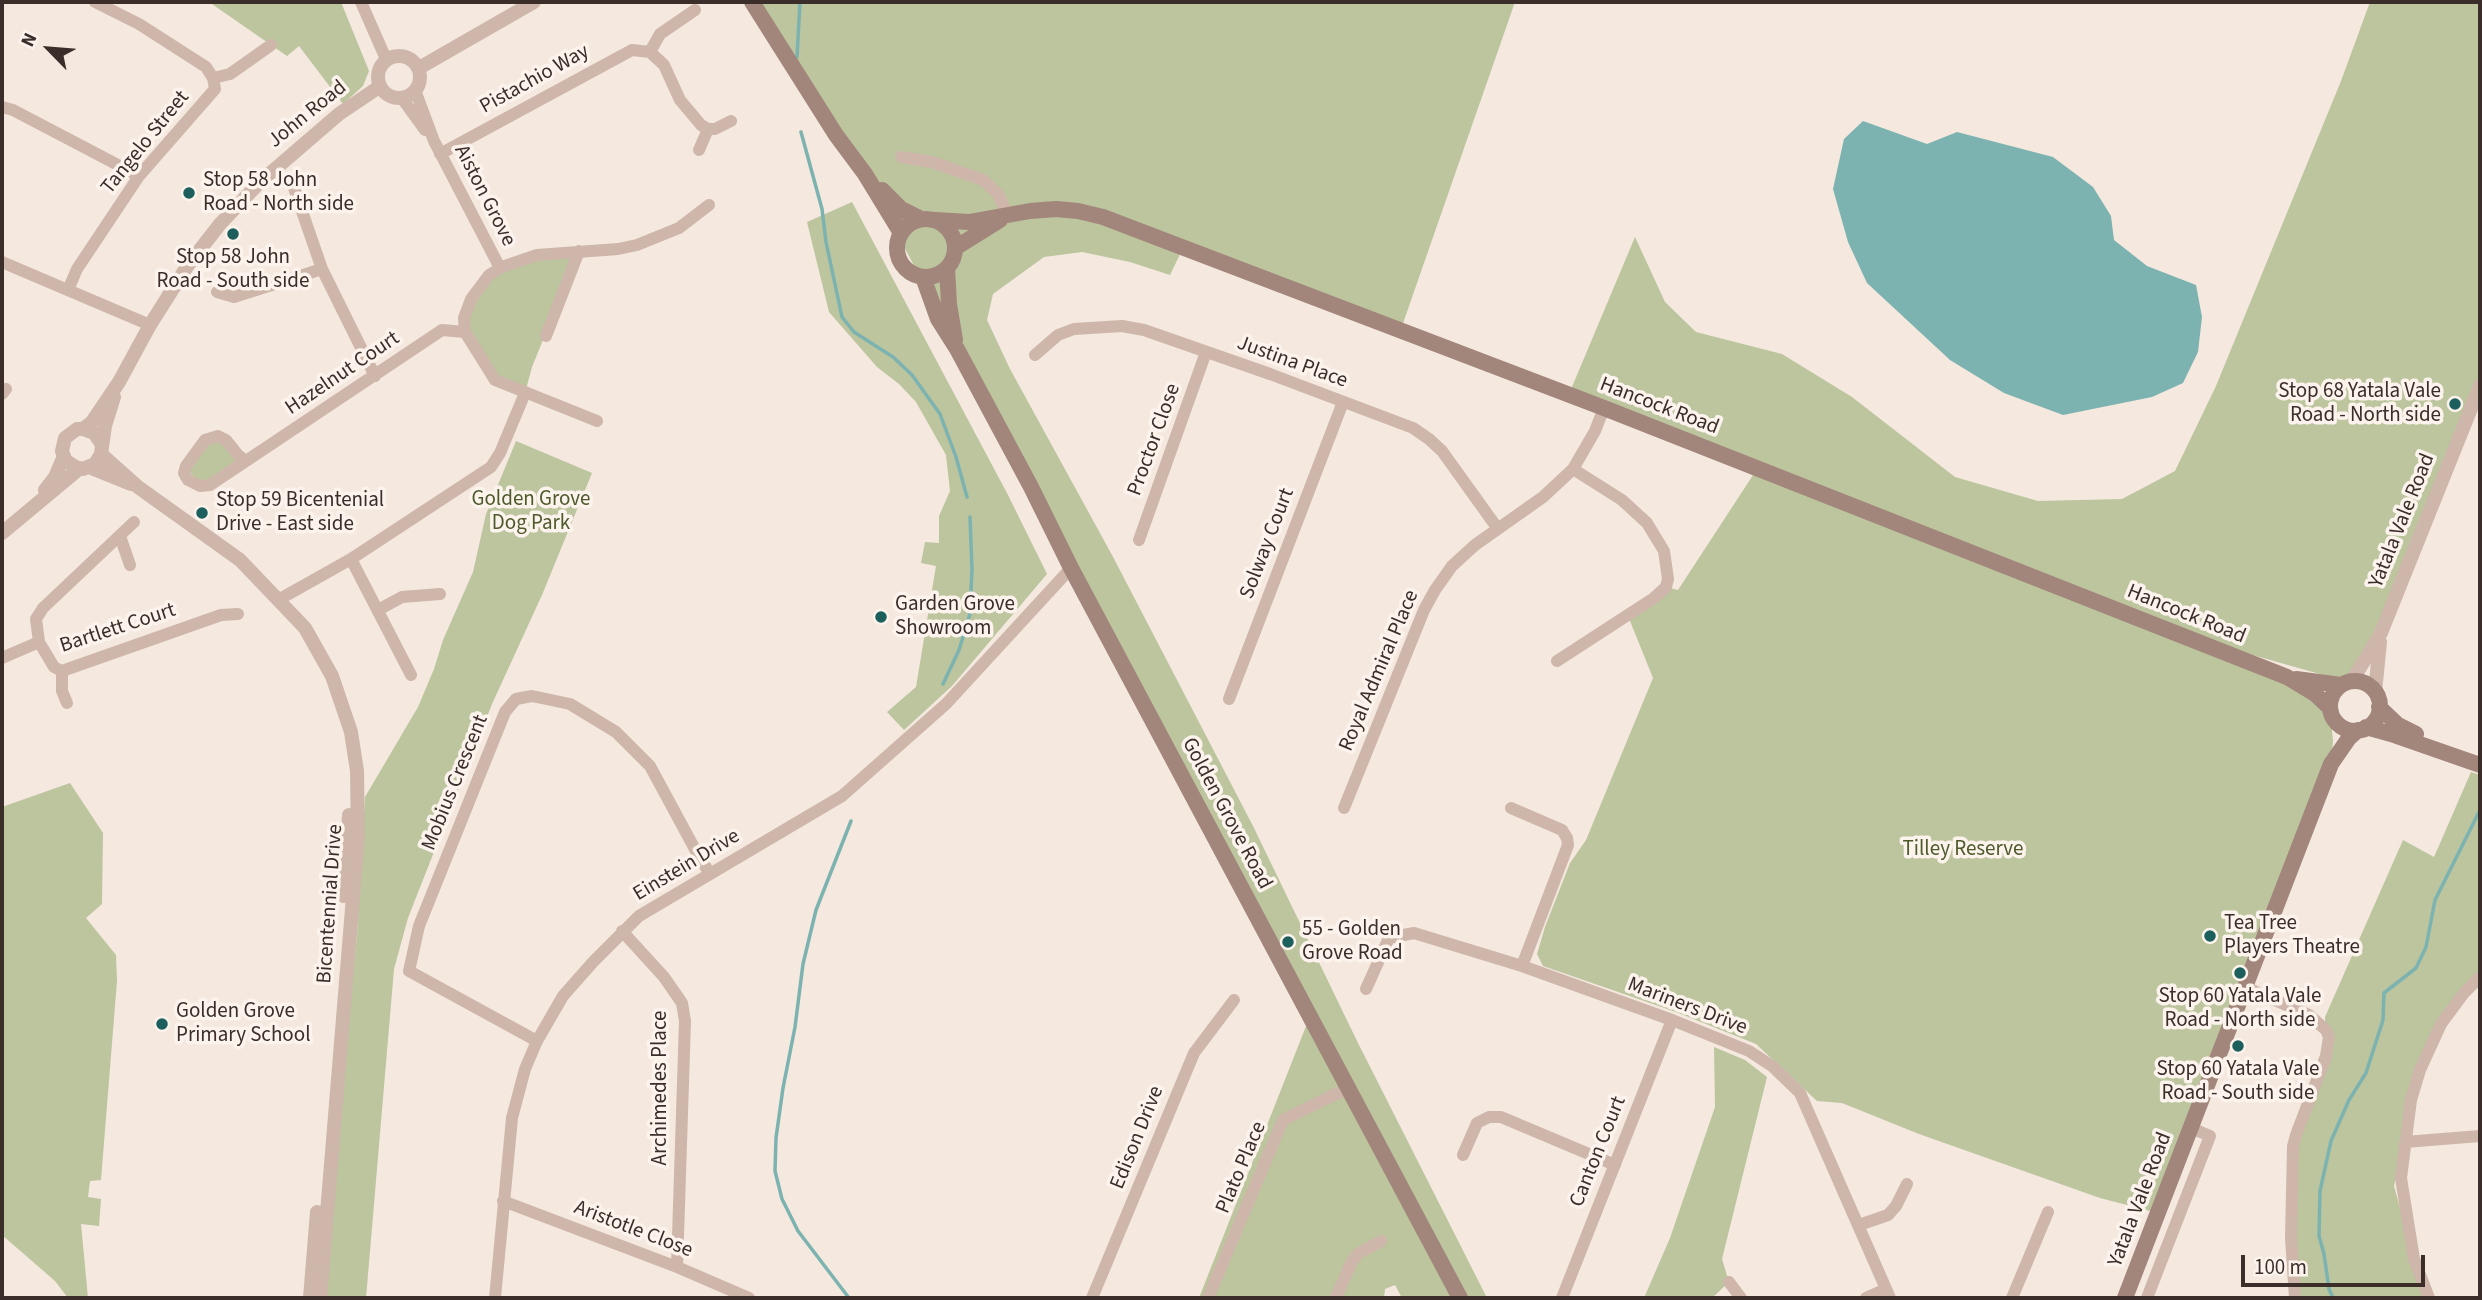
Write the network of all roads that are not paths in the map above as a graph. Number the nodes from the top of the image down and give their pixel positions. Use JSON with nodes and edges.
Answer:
{"nodes":[{"id":1,"x":95,"y":2,"type":"edge"},
{"id":2,"x":361,"y":2,"type":"edge"},
{"id":3,"x":534,"y":2,"type":"edge"},
{"id":4,"x":752,"y":2,"type":"edge"},
{"id":5,"x":695,"y":10,"type":"dead end"},
{"id":6,"x":271,"y":45,"type":"dead end"},
{"id":7,"x":650,"y":52,"type":"junction"},
{"id":8,"x":386,"y":59,"type":"junction"},
{"id":9,"x":419,"y":68,"type":"junction"},
{"id":10,"x":213,"y":78,"type":"junction"},
{"id":11,"x":379,"y":87,"type":"junction"},
{"id":12,"x":415,"y":90,"type":"junction"},
{"id":13,"x":401,"y":97,"type":"junction"},
{"id":14,"x":2,"y":107,"type":"edge"},
{"id":15,"x":731,"y":121,"type":"dead end"},
{"id":16,"x":708,"y":129,"type":"junction"},
{"id":17,"x":433,"y":141,"type":"junction"},
{"id":18,"x":699,"y":150,"type":"dead end"},
{"id":19,"x":440,"y":154,"type":"junction"},
{"id":20,"x":901,"y":157,"type":"dead end"},
{"id":21,"x":865,"y":174,"type":"junction"},
{"id":22,"x":139,"y":176,"type":"junction"},
{"id":23,"x":295,"y":188,"type":"dead end"},
{"id":24,"x":709,"y":205,"type":"dead end"},
{"id":25,"x":1008,"y":216,"type":"junction"},
{"id":26,"x":928,"y":220,"type":"junction"},
{"id":27,"x":901,"y":233,"type":"junction"},
{"id":28,"x":955,"y":248,"type":"junction"},
{"id":29,"x":579,"y":251,"type":"junction"},
{"id":30,"x":2,"y":262,"type":"edge"},
{"id":31,"x":500,"y":268,"type":"junction"},
{"id":32,"x":947,"y":268,"type":"junction"},
{"id":33,"x":322,"y":269,"type":"junction"},
{"id":34,"x":923,"y":277,"type":"junction"},
{"id":35,"x":68,"y":290,"type":"junction"},
{"id":36,"x":217,"y":292,"type":"dead end"},
{"id":37,"x":150,"y":325,"type":"junction"},
{"id":38,"x":465,"y":332,"type":"junction"},
{"id":39,"x":546,"y":336,"type":"dead end"},
{"id":40,"x":957,"y":349,"type":"junction"},
{"id":41,"x":1206,"y":352,"type":"junction"},
{"id":42,"x":1035,"y":355,"type":"dead end"},
{"id":43,"x":375,"y":376,"type":"junction"},
{"id":44,"x":119,"y":382,"type":"junction"},
{"id":45,"x":2480,"y":386,"type":"edge"},
{"id":46,"x":525,"y":393,"type":"junction"},
{"id":47,"x":1343,"y":402,"type":"junction"},
{"id":48,"x":1604,"y":408,"type":"junction"},
{"id":49,"x":597,"y":421,"type":"dead end"},
{"id":50,"x":83,"y":429,"type":"junction"},
{"id":51,"x":101,"y":448,"type":"junction"},
{"id":52,"x":64,"y":456,"type":"junction"},
{"id":53,"x":246,"y":461,"type":"junction"},
{"id":54,"x":85,"y":468,"type":"junction"},
{"id":55,"x":1573,"y":469,"type":"junction"},
{"id":56,"x":138,"y":487,"type":"junction"},
{"id":57,"x":27,"y":514,"type":"junction"},
{"id":58,"x":134,"y":522,"type":"dead end"},
{"id":59,"x":1498,"y":529,"type":"junction"},
{"id":60,"x":2,"y":533,"type":"edge"},
{"id":61,"x":120,"y":536,"type":"junction"},
{"id":62,"x":1139,"y":540,"type":"dead end"},
{"id":63,"x":351,"y":559,"type":"junction"},
{"id":64,"x":130,"y":565,"type":"dead end"},
{"id":65,"x":1071,"y":568,"type":"junction"},
{"id":66,"x":440,"y":594,"type":"dead end"},
{"id":67,"x":278,"y":600,"type":"junction"},
{"id":68,"x":378,"y":610,"type":"junction"},
{"id":69,"x":238,"y":614,"type":"dead end"},
{"id":70,"x":289,"y":614,"type":"junction"},
{"id":71,"x":2381,"y":634,"type":"junction"},
{"id":72,"x":39,"y":642,"type":"junction"},
{"id":73,"x":2,"y":658,"type":"edge"},
{"id":74,"x":1557,"y":661,"type":"dead end"},
{"id":75,"x":62,"y":671,"type":"junction"},
{"id":76,"x":411,"y":676,"type":"dead end"},
{"id":77,"x":2287,"y":677,"type":"junction"},
{"id":78,"x":2346,"y":683,"type":"junction"},
{"id":79,"x":1229,"y":699,"type":"dead end"},
{"id":80,"x":2377,"y":699,"type":"junction"},
{"id":81,"x":66,"y":703,"type":"dead end"},
{"id":82,"x":2332,"y":713,"type":"junction"},
{"id":83,"x":2362,"y":729,"type":"junction"},
{"id":84,"x":2451,"y":755,"type":"junction"},
{"id":85,"x":2331,"y":764,"type":"junction"},
{"id":86,"x":2480,"y":765,"type":"edge"},
{"id":87,"x":1344,"y":808,"type":"dead end"},
{"id":88,"x":1511,"y":808,"type":"dead end"},
{"id":89,"x":710,"y":874,"type":"junction"},
{"id":90,"x":622,"y":932,"type":"junction"},
{"id":91,"x":1522,"y":966,"type":"junction"},
{"id":92,"x":2480,"y":977,"type":"edge"},
{"id":93,"x":2245,"y":987,"type":"junction"},
{"id":94,"x":1366,"y":989,"type":"dead end"},
{"id":95,"x":1234,"y":1000,"type":"dead end"},
{"id":96,"x":1672,"y":1020,"type":"junction"},
{"id":97,"x":537,"y":1041,"type":"junction"},
{"id":98,"x":1348,"y":1088,"type":"junction"},
{"id":99,"x":2191,"y":1128,"type":"junction"},
{"id":100,"x":2480,"y":1136,"type":"edge"},
{"id":101,"x":2405,"y":1142,"type":"junction"},
{"id":102,"x":1462,"y":1155,"type":"dead end"},
{"id":103,"x":1615,"y":1165,"type":"junction"},
{"id":104,"x":1907,"y":1184,"type":"dead end"},
{"id":105,"x":503,"y":1201,"type":"junction"},
{"id":106,"x":2048,"y":1212,"type":"dead end"},
{"id":107,"x":1859,"y":1224,"type":"junction"},
{"id":108,"x":1381,"y":1241,"type":"dead end"},
{"id":109,"x":677,"y":1266,"type":"junction"},
{"id":110,"x":1730,"y":1282,"type":"dead end"},
{"id":111,"x":1888,"y":1294,"type":"edge"},
{"id":112,"x":310,"y":1298,"type":"edge"},
{"id":113,"x":320,"y":1298,"type":"edge"},
{"id":114,"x":495,"y":1298,"type":"edge"},
{"id":115,"x":749,"y":1298,"type":"edge"},
{"id":116,"x":1093,"y":1298,"type":"edge"},
{"id":117,"x":1208,"y":1298,"type":"edge"},
{"id":118,"x":1336,"y":1298,"type":"edge"},
{"id":119,"x":1460,"y":1298,"type":"edge"},
{"id":120,"x":1562,"y":1298,"type":"edge"},
{"id":121,"x":1741,"y":1298,"type":"edge"},
{"id":122,"x":1866,"y":1298,"type":"edge"},
{"id":123,"x":2012,"y":1298,"type":"edge"},
{"id":124,"x":2125,"y":1298,"type":"edge"},
{"id":125,"x":2147,"y":1298,"type":"edge"},
{"id":126,"x":2295,"y":1298,"type":"edge"},
{"id":127,"x":2429,"y":1298,"type":"edge"}],
"edges":[{"from":1,"to":10,"type":"street"},
{"from":2,"to":8,"type":"street"},
{"from":3,"to":9,"type":"street"},
{"from":4,"to":21,"type":"main road"},
{"from":5,"to":7,"type":"street"},
{"from":6,"to":10,"type":"street","name":"Tangelo Street"},
{"from":7,"to":16,"type":"street"},
{"from":7,"to":19,"type":"street","name":"Pistachio Way"},
{"from":8,"to":9,"type":"street"},
{"from":8,"to":11,"type":"street"},
{"from":9,"to":12,"type":"street"},
{"from":10,"to":22,"type":"street","name":"Tangelo Street"},
{"from":11,"to":13,"type":"street"},
{"from":11,"to":37,"type":"street","name":"John Road"},
{"from":12,"to":13,"type":"street"},
{"from":12,"to":17,"type":"street","name":"Aiston Grove"},
{"from":13,"to":17,"type":"street","name":"Aiston Grove"},
{"from":14,"to":22,"type":"street"},
{"from":15,"to":16,"type":"street"},
{"from":16,"to":18,"type":"street"},
{"from":17,"to":19,"type":"street","name":"Aiston Grove"},
{"from":19,"to":31,"type":"street","name":"Aiston Grove"},
{"from":20,"to":25,"type":"street"},
{"from":21,"to":26,"type":"main road"},
{"from":21,"to":27,"type":"main road"},
{"from":22,"to":35,"type":"street","name":"Tangelo Street"},
{"from":23,"to":33,"type":"street"},
{"from":24,"to":29,"type":"street"},
{"from":25,"to":26,"type":"main road","name":"Hancock Road"},
{"from":25,"to":28,"type":"main road","name":"Hancock Road"},
{"from":25,"to":48,"type":"main road","name":"Hancock Road"},
{"from":26,"to":27,"type":"main road"},
{"from":26,"to":28,"type":"main road"},
{"from":27,"to":34,"type":"main road"},
{"from":28,"to":32,"type":"main road"},
{"from":29,"to":31,"type":"street"},
{"from":29,"to":39,"type":"street"},
{"from":30,"to":35,"type":"street"},
{"from":31,"to":38,"type":"street"},
{"from":32,"to":34,"type":"main road"},
{"from":32,"to":40,"type":"main road","name":"Golden Grove Road"},
{"from":33,"to":36,"type":"street"},
{"from":33,"to":43,"type":"street"},
{"from":34,"to":40,"type":"main road","name":"Golden Grove Road"},
{"from":35,"to":37,"type":"street"},
{"from":37,"to":44,"type":"street","name":"John Road"},
{"from":38,"to":43,"type":"street","name":"Hazelnut Court"},
{"from":38,"to":46,"type":"street"},
{"from":40,"to":65,"type":"main road","name":"Golden Grove Road"},
{"from":41,"to":42,"type":"street","name":"Justina Place"},
{"from":41,"to":47,"type":"street","name":"Justina Place"},
{"from":41,"to":62,"type":"street","name":"Proctor Close"},
{"from":43,"to":53,"type":"street","name":"Hazelnut Court"},
{"from":44,"to":50,"type":"street","name":"John Road"},
{"from":44,"to":51,"type":"street","name":"John Road"},
{"from":45,"to":71,"type":"street","name":"Yatala Vale Road"},
{"from":46,"to":49,"type":"street"},
{"from":46,"to":63,"type":"street"},
{"from":47,"to":59,"type":"street","name":"Justina Place"},
{"from":47,"to":79,"type":"street","name":"Solway Court"},
{"from":48,"to":55,"type":"street","name":"Royal Admiral Place"},
{"from":48,"to":77,"type":"main road","name":"Hancock Road"},
{"from":50,"to":51,"type":"street"},
{"from":50,"to":52,"type":"street"},
{"from":51,"to":54,"type":"street"},
{"from":51,"to":56,"type":"street","name":"Bicentennial Drive"},
{"from":52,"to":54,"type":"street"},
{"from":52,"to":57,"type":"street"},
{"from":53,"to":53,"type":"street","name":"Hazelnut Court"},
{"from":54,"to":56,"type":"street","name":"Bicentennial Drive"},
{"from":54,"to":57,"type":"street"},
{"from":55,"to":59,"type":"street","name":"Royal Admiral Place"},
{"from":55,"to":74,"type":"street"},
{"from":56,"to":67,"type":"street","name":"Bicentennial Drive"},
{"from":57,"to":60,"type":"street"},
{"from":58,"to":61,"type":"street","name":"Bartlett Court"},
{"from":59,"to":87,"type":"street","name":"Royal Admiral Place"},
{"from":61,"to":64,"type":"street"},
{"from":61,"to":72,"type":"street","name":"Bartlett Court"},
{"from":63,"to":67,"type":"street"},
{"from":63,"to":68,"type":"street"},
{"from":65,"to":89,"type":"street","name":"Einstein Drive"},
{"from":65,"to":98,"type":"main road","name":"Golden Grove Road"},
{"from":66,"to":68,"type":"street"},
{"from":67,"to":70,"type":"street","name":"Bicentennial Drive"},
{"from":68,"to":76,"type":"street"},
{"from":69,"to":75,"type":"street","name":"Bartlett Court"},
{"from":70,"to":112,"type":"street","name":"Bicentennial Drive"},
{"from":70,"to":113,"type":"street","name":"Bicentennial Drive"},
{"from":71,"to":78,"type":"street","name":"Yatala Vale Road"},
{"from":71,"to":80,"type":"street","name":"Yatala Vale Road"},
{"from":72,"to":73,"type":"street"},
{"from":72,"to":75,"type":"street","name":"Bartlett Court"},
{"from":75,"to":81,"type":"street"},
{"from":77,"to":78,"type":"main road","name":"Hancock Road"},
{"from":77,"to":82,"type":"main road","name":"Hancock Road"},
{"from":78,"to":80,"type":"main road"},
{"from":78,"to":82,"type":"main road"},
{"from":80,"to":83,"type":"main road"},
{"from":80,"to":84,"type":"main road"},
{"from":82,"to":83,"type":"main road"},
{"from":82,"to":85,"type":"main road","name":"Yatala Vale Road"},
{"from":83,"to":84,"type":"main road"},
{"from":83,"to":85,"type":"main road","name":"Yatala Vale Road"},
{"from":84,"to":86,"type":"main road"},
{"from":85,"to":93,"type":"main road","name":"Yatala Vale Road"},
{"from":88,"to":91,"type":"street"},
{"from":89,"to":90,"type":"street","name":"Einstein Drive"},
{"from":89,"to":97,"type":"street","name":"Mobius Crescent"},
{"from":90,"to":97,"type":"street","name":"Einstein Drive"},
{"from":90,"to":109,"type":"street","name":"Archimedes Place"},
{"from":91,"to":94,"type":"street","name":"Mariners Drive"},
{"from":91,"to":96,"type":"street","name":"Mariners Drive"},
{"from":92,"to":101,"type":"street"},
{"from":93,"to":99,"type":"main road","name":"Yatala Vale Road"},
{"from":93,"to":126,"type":"street"},
{"from":95,"to":116,"type":"street","name":"Edison Drive"},
{"from":96,"to":103,"type":"street","name":"Canton Court"},
{"from":96,"to":107,"type":"street","name":"Mariners Drive"},
{"from":97,"to":105,"type":"street","name":"Einstein Drive"},
{"from":98,"to":117,"type":"street","name":"Plato Place"},
{"from":98,"to":119,"type":"main road","name":"Golden Grove Road"},
{"from":99,"to":124,"type":"main road","name":"Yatala Vale Road"},
{"from":99,"to":125,"type":"street"},
{"from":100,"to":101,"type":"street"},
{"from":101,"to":127,"type":"street"},
{"from":102,"to":103,"type":"street"},
{"from":103,"to":120,"type":"street","name":"Canton Court"},
{"from":104,"to":107,"type":"street"},
{"from":105,"to":109,"type":"street","name":"Aristotle Close"},
{"from":105,"to":114,"type":"street","name":"Einstein Drive"},
{"from":106,"to":123,"type":"street"},
{"from":107,"to":111,"type":"street","name":"Mariners Drive"},
{"from":108,"to":118,"type":"street"},
{"from":109,"to":115,"type":"street","name":"Aristotle Close"},
{"from":110,"to":121,"type":"street"},
{"from":111,"to":122,"type":"street"}]}
